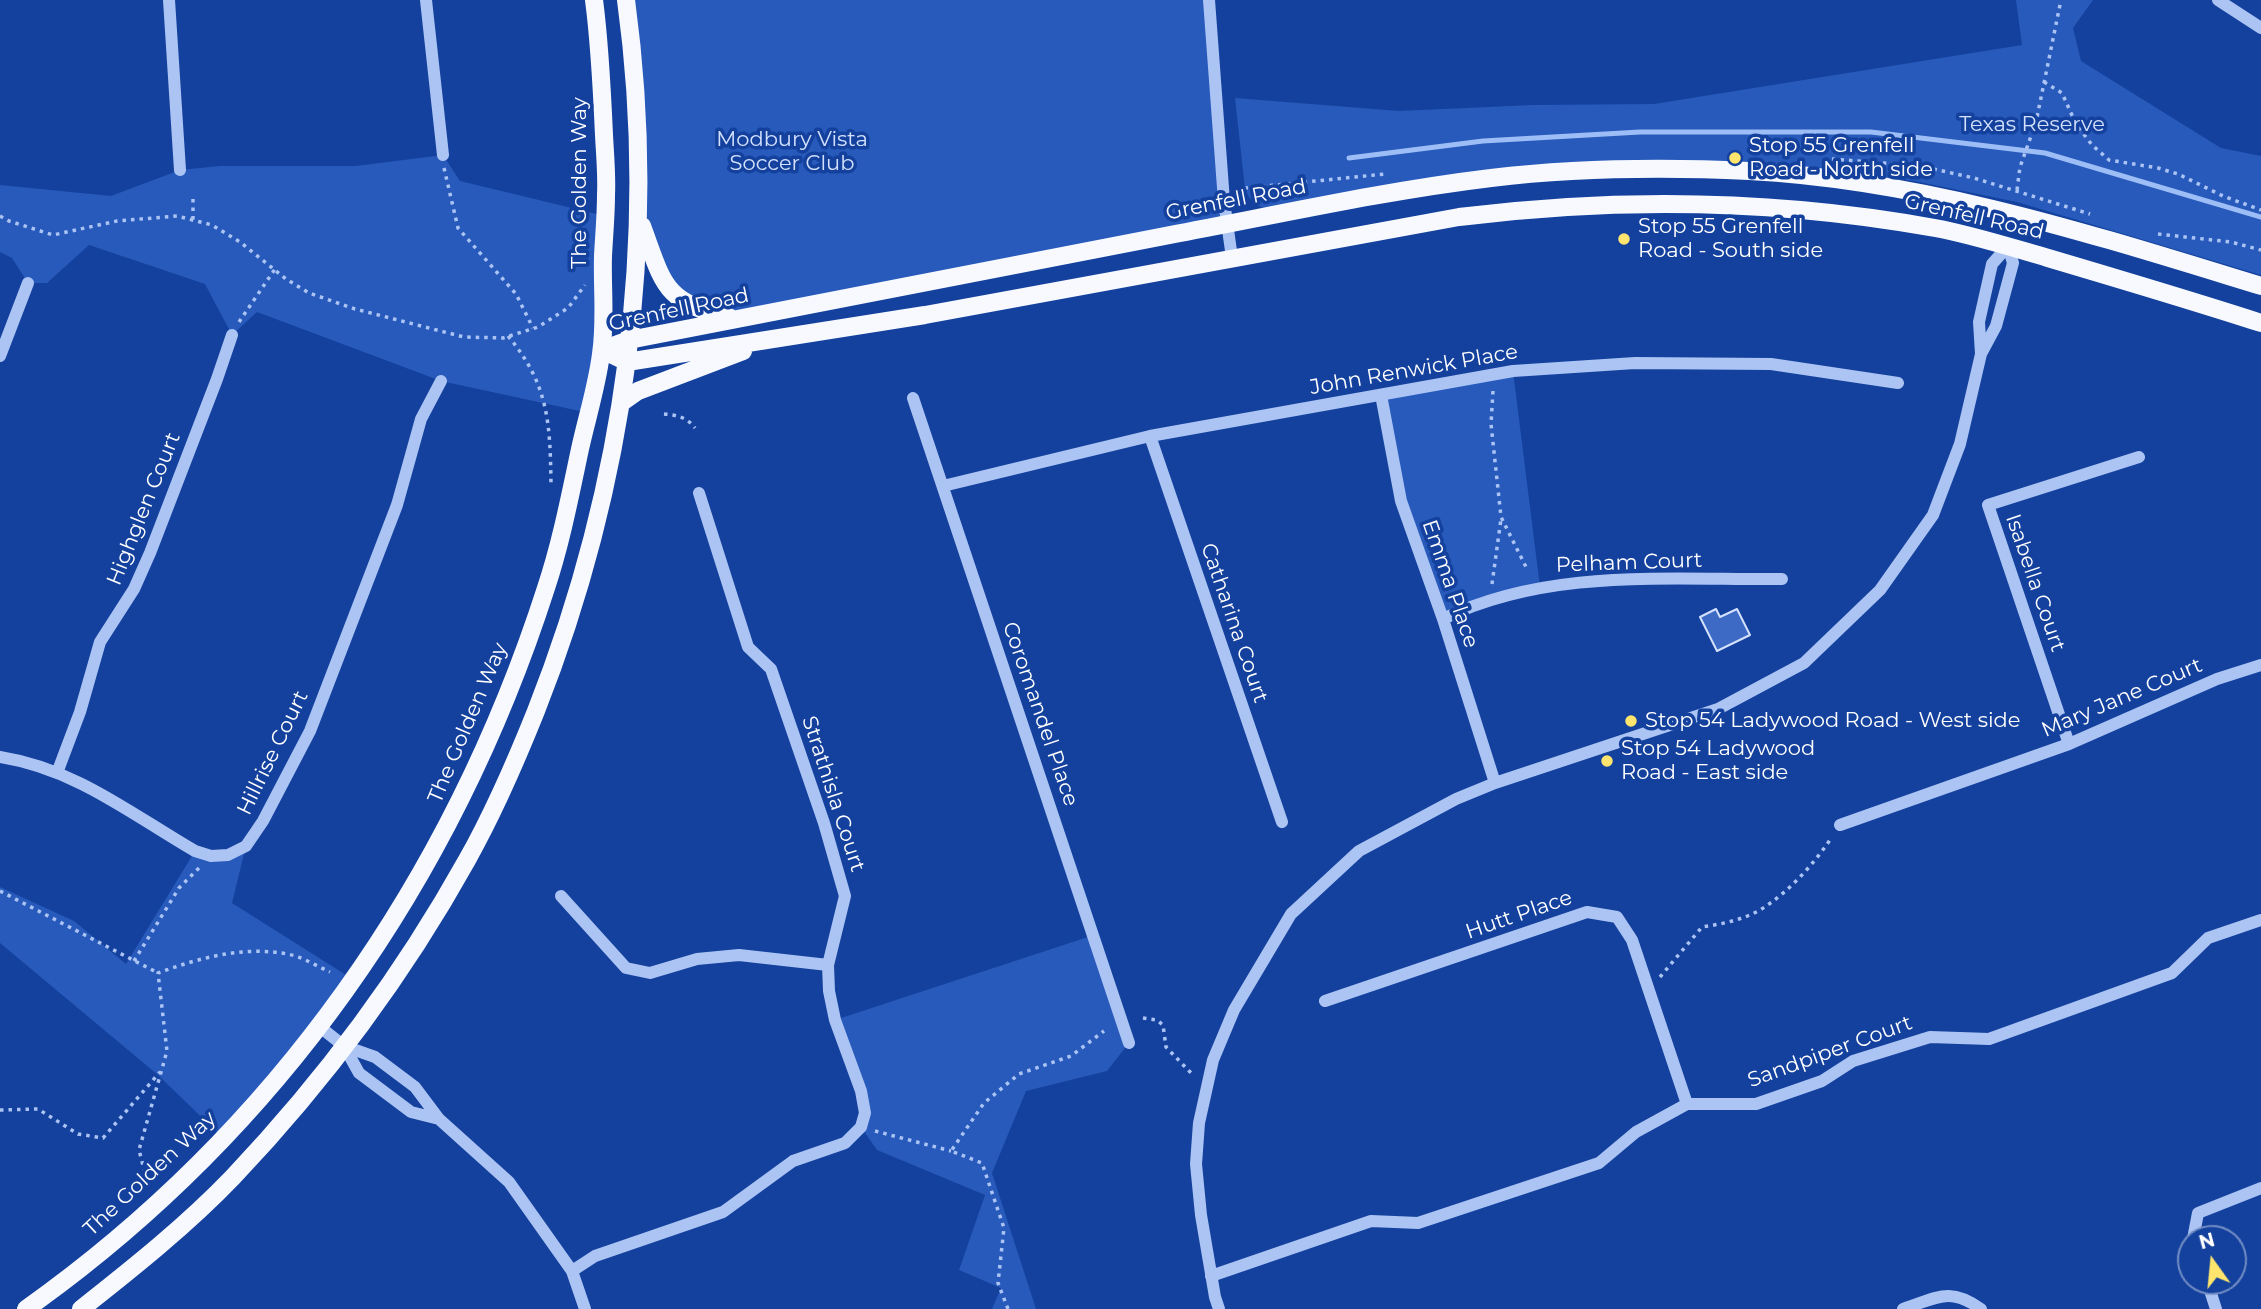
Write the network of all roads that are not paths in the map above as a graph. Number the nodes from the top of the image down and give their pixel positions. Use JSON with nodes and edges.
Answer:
{"nodes":[{"id":1,"x":169,"y":0,"type":"edge"},
{"id":2,"x":426,"y":0,"type":"edge"},
{"id":3,"x":594,"y":0,"type":"edge"},
{"id":4,"x":626,"y":0,"type":"edge"},
{"id":5,"x":1209,"y":0,"type":"edge"},
{"id":6,"x":2218,"y":0,"type":"edge"},
{"id":7,"x":2261,"y":28,"type":"edge"},
{"id":8,"x":443,"y":155,"type":"road end"},
{"id":9,"x":180,"y":170,"type":"dead end"},
{"id":10,"x":2016,"y":214,"type":"junction"},
{"id":11,"x":638,"y":216,"type":"junction"},
{"id":12,"x":1227,"y":225,"type":"junction"},
{"id":13,"x":2008,"y":246,"type":"junction"},
{"id":14,"x":1232,"y":258,"type":"junction"},
{"id":15,"x":28,"y":283,"type":"dead end"},
{"id":16,"x":2261,"y":286,"type":"edge"},
{"id":17,"x":738,"y":319,"type":"junction"},
{"id":18,"x":2261,"y":323,"type":"edge"},
{"id":19,"x":232,"y":335,"type":"road end"},
{"id":20,"x":779,"y":337,"type":"junction"},
{"id":21,"x":629,"y":340,"type":"junction"},
{"id":22,"x":602,"y":350,"type":"junction"},
{"id":23,"x":1981,"y":354,"type":"junction"},
{"id":24,"x":0,"y":356,"type":"edge"},
{"id":25,"x":627,"y":362,"type":"junction"},
{"id":26,"x":441,"y":381,"type":"dead end"},
{"id":27,"x":1898,"y":383,"type":"dead end"},
{"id":28,"x":1381,"y":395,"type":"junction"},
{"id":29,"x":913,"y":398,"type":"dead end"},
{"id":30,"x":621,"y":403,"type":"junction"},
{"id":31,"x":1150,"y":436,"type":"junction"},
{"id":32,"x":2139,"y":457,"type":"dead end"},
{"id":33,"x":943,"y":486,"type":"junction"},
{"id":34,"x":699,"y":493,"type":"dead end"},
{"id":35,"x":1782,"y":579,"type":"dead end"},
{"id":36,"x":1443,"y":619,"type":"junction"},
{"id":37,"x":2261,"y":665,"type":"edge"},
{"id":38,"x":2069,"y":744,"type":"junction"},
{"id":39,"x":0,"y":757,"type":"edge"},
{"id":40,"x":57,"y":773,"type":"junction"},
{"id":41,"x":1495,"y":783,"type":"junction"},
{"id":42,"x":1282,"y":822,"type":"dead end"},
{"id":43,"x":1840,"y":825,"type":"road end"},
{"id":44,"x":561,"y":896,"type":"dead end"},
{"id":45,"x":2261,"y":920,"type":"edge"},
{"id":46,"x":828,"y":965,"type":"junction"},
{"id":47,"x":1325,"y":1001,"type":"dead end"},
{"id":48,"x":320,"y":1027,"type":"junction"},
{"id":49,"x":1129,"y":1043,"type":"dead end"},
{"id":50,"x":344,"y":1046,"type":"junction"},
{"id":51,"x":1687,"y":1104,"type":"junction"},
{"id":52,"x":439,"y":1119,"type":"junction"},
{"id":53,"x":2261,"y":1188,"type":"edge"},
{"id":54,"x":2196,"y":1225,"type":"edge"},
{"id":55,"x":572,"y":1271,"type":"junction"},
{"id":56,"x":1212,"y":1276,"type":"junction"},
{"id":57,"x":26,"y":1309,"type":"edge"},
{"id":58,"x":81,"y":1309,"type":"edge"},
{"id":59,"x":585,"y":1309,"type":"edge"},
{"id":60,"x":1219,"y":1309,"type":"edge"},
{"id":61,"x":1903,"y":1309,"type":"edge"},
{"id":62,"x":1980,"y":1309,"type":"edge"}],
"edges":[{"from":1,"to":9,"type":"street"},
{"from":2,"to":8,"type":"street"},
{"from":3,"to":22,"type":"main road","name":"The Golden Way"},
{"from":4,"to":11,"type":"main road"},
{"from":5,"to":12,"type":"street"},
{"from":6,"to":7,"type":"street"},
{"from":10,"to":12,"type":"main road","name":"Grenfell Road"},
{"from":10,"to":13,"type":"main road"},
{"from":10,"to":16,"type":"main road","name":"Grenfell Road"},
{"from":11,"to":17,"type":"main road"},
{"from":11,"to":21,"type":"main road"},
{"from":12,"to":14,"type":"street"},
{"from":12,"to":17,"type":"main road","name":"Grenfell Road"},
{"from":13,"to":14,"type":"main road","name":"Grenfell Road"},
{"from":13,"to":18,"type":"main road","name":"Grenfell Road"},
{"from":13,"to":23,"type":"street"},
{"from":13,"to":23,"type":"street"},
{"from":14,"to":20,"type":"main road","name":"Grenfell Road"},
{"from":15,"to":24,"type":"street"},
{"from":17,"to":21,"type":"main road","name":"Grenfell Road"},
{"from":19,"to":40,"type":"street","name":"Highglen Court"},
{"from":20,"to":25,"type":"main road","name":"Grenfell Road"},
{"from":20,"to":30,"type":"main road"},
{"from":21,"to":22,"type":"main road","name":"Grenfell Road"},
{"from":21,"to":25,"type":"main road"},
{"from":22,"to":25,"type":"main road","name":"Grenfell Road"},
{"from":22,"to":48,"type":"main road","name":"The Golden Way"},
{"from":23,"to":41,"type":"street"},
{"from":25,"to":30,"type":"main road"},
{"from":26,"to":40,"type":"street","name":"Hillrise Court"},
{"from":27,"to":28,"type":"street","name":"John Renwick Place"},
{"from":28,"to":31,"type":"street","name":"John Renwick Place"},
{"from":28,"to":36,"type":"street","name":"Emma Place"},
{"from":29,"to":33,"type":"street","name":"Coromandel Place"},
{"from":30,"to":50,"type":"main road"},
{"from":31,"to":33,"type":"street","name":"John Renwick Place"},
{"from":31,"to":42,"type":"street","name":"Catharina Court"},
{"from":32,"to":38,"type":"street","name":"Isabella Court"},
{"from":33,"to":49,"type":"street","name":"Coromandel Place"},
{"from":34,"to":46,"type":"street","name":"Strathisla Court"},
{"from":35,"to":36,"type":"street","name":"Pelham Court"},
{"from":36,"to":41,"type":"street","name":"Emma Place"},
{"from":37,"to":38,"type":"street","name":"Mary Jane Court"},
{"from":38,"to":43,"type":"street","name":"Mary Jane Court"},
{"from":39,"to":40,"type":"street"},
{"from":41,"to":56,"type":"street"},
{"from":44,"to":46,"type":"street"},
{"from":45,"to":51,"type":"street","name":"Sandpiper Court"},
{"from":46,"to":55,"type":"street","name":"Strathisla Court"},
{"from":47,"to":51,"type":"street","name":"Hutt Place"},
{"from":48,"to":50,"type":"street"},
{"from":48,"to":57,"type":"main road","name":"The Golden Way"},
{"from":50,"to":52,"type":"street"},
{"from":50,"to":52,"type":"street"},
{"from":50,"to":58,"type":"main road"},
{"from":51,"to":56,"type":"street","name":"Sandpiper Court"},
{"from":52,"to":55,"type":"street"},
{"from":53,"to":54,"type":"street"},
{"from":55,"to":59,"type":"street"},
{"from":56,"to":60,"type":"street"},
{"from":61,"to":62,"type":"street"}]}
